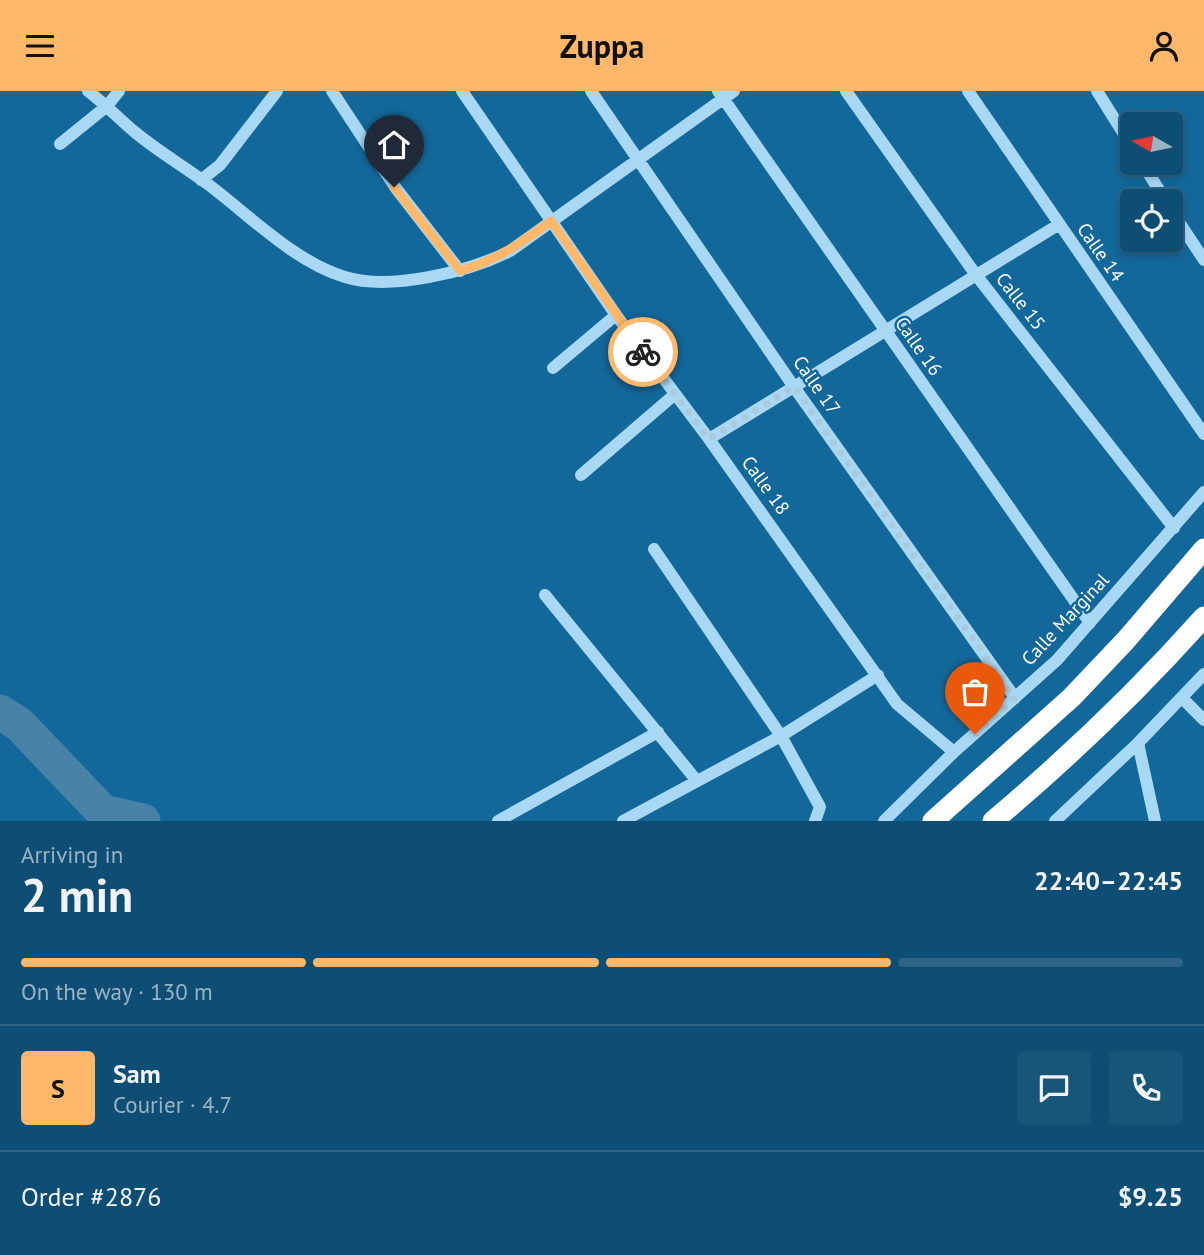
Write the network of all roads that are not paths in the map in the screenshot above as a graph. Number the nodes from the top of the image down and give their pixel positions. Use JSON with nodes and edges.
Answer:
{"nodes":[{"id":1,"x":88,"y":91,"type":"edge"},
{"id":2,"x":119,"y":91,"type":"edge"},
{"id":3,"x":277,"y":91,"type":"edge"},
{"id":4,"x":332,"y":91,"type":"edge"},
{"id":5,"x":462,"y":91,"type":"edge"},
{"id":6,"x":591,"y":91,"type":"edge"},
{"id":7,"x":846,"y":91,"type":"edge"},
{"id":8,"x":968,"y":91,"type":"edge"},
{"id":9,"x":1097,"y":91,"type":"edge"},
{"id":10,"x":725,"y":94,"type":"edge"},
{"id":11,"x":107,"y":106,"type":"junction"},
{"id":12,"x":1120,"y":128,"type":"edge"},
{"id":13,"x":60,"y":144,"type":"dead end"},
{"id":14,"x":638,"y":161,"type":"junction"},
{"id":15,"x":201,"y":180,"type":"junction"},
{"id":16,"x":551,"y":221,"type":"junction"},
{"id":17,"x":1058,"y":225,"type":"junction"},
{"id":18,"x":1183,"y":228,"type":"edge"},
{"id":19,"x":1204,"y":260,"type":"edge"},
{"id":20,"x":460,"y":271,"type":"junction"},
{"id":21,"x":976,"y":275,"type":"junction"},
{"id":22,"x":616,"y":315,"type":"junction"},
{"id":23,"x":885,"y":331,"type":"junction"},
{"id":24,"x":553,"y":368,"type":"dead end"},
{"id":25,"x":794,"y":387,"type":"junction"},
{"id":26,"x":674,"y":395,"type":"junction"},
{"id":27,"x":1204,"y":434,"type":"edge"},
{"id":28,"x":709,"y":439,"type":"junction"},
{"id":29,"x":581,"y":475,"type":"dead end"},
{"id":30,"x":1204,"y":492,"type":"edge"},
{"id":31,"x":1174,"y":528,"type":"junction"},
{"id":32,"x":654,"y":549,"type":"dead end"},
{"id":33,"x":1204,"y":549,"type":"edge"},
{"id":34,"x":545,"y":595,"type":"dead end"},
{"id":35,"x":1204,"y":617,"type":"edge"},
{"id":36,"x":1090,"y":624,"type":"junction"},
{"id":37,"x":1204,"y":674,"type":"edge"},
{"id":38,"x":878,"y":675,"type":"junction"},
{"id":39,"x":1015,"y":698,"type":"junction"},
{"id":40,"x":1182,"y":698,"type":"junction"},
{"id":41,"x":1204,"y":720,"type":"edge"},
{"id":42,"x":658,"y":732,"type":"junction"},
{"id":43,"x":781,"y":736,"type":"junction"},
{"id":44,"x":1138,"y":743,"type":"junction"},
{"id":45,"x":954,"y":752,"type":"junction"},
{"id":46,"x":697,"y":781,"type":"junction"},
{"id":47,"x":498,"y":821,"type":"edge"},
{"id":48,"x":623,"y":821,"type":"edge"},
{"id":49,"x":815,"y":821,"type":"edge"},
{"id":50,"x":884,"y":821,"type":"edge"},
{"id":51,"x":933,"y":821,"type":"edge"},
{"id":52,"x":993,"y":821,"type":"edge"},
{"id":53,"x":1055,"y":821,"type":"edge"},
{"id":54,"x":1155,"y":821,"type":"edge"}],
"edges":[{"from":1,"to":11,"type":"street"},
{"from":2,"to":11,"type":"street"},
{"from":3,"to":15,"type":"street"},
{"from":4,"to":20,"type":"street"},
{"from":5,"to":16,"type":"street","name":"Calle 18"},
{"from":6,"to":14,"type":"street","name":"Calle 17"},
{"from":7,"to":21,"type":"street","name":"Calle 15"},
{"from":8,"to":17,"type":"street","name":"Calle 14"},
{"from":9,"to":12,"type":"street"},
{"from":10,"to":14,"type":"street"},
{"from":10,"to":23,"type":"street","name":"Calle 16"},
{"from":11,"to":13,"type":"street"},
{"from":11,"to":15,"type":"street"},
{"from":14,"to":16,"type":"street"},
{"from":14,"to":25,"type":"street","name":"Calle 17"},
{"from":15,"to":20,"type":"street"},
{"from":16,"to":20,"type":"street"},
{"from":16,"to":22,"type":"street","name":"Calle 18"},
{"from":17,"to":21,"type":"street"},
{"from":17,"to":27,"type":"street","name":"Calle 14"},
{"from":18,"to":19,"type":"street"},
{"from":21,"to":23,"type":"street"},
{"from":21,"to":31,"type":"street","name":"Calle 15"},
{"from":22,"to":24,"type":"street"},
{"from":22,"to":26,"type":"street","name":"Calle 18"},
{"from":23,"to":25,"type":"street"},
{"from":23,"to":36,"type":"street","name":"Calle 16"},
{"from":25,"to":28,"type":"street"},
{"from":25,"to":39,"type":"street","name":"Calle 17"},
{"from":26,"to":28,"type":"street","name":"Calle 18"},
{"from":26,"to":29,"type":"street"},
{"from":28,"to":38,"type":"street","name":"Calle 18"},
{"from":30,"to":31,"type":"street","name":"Calle Marginal"},
{"from":31,"to":36,"type":"street","name":"Calle Marginal"},
{"from":32,"to":43,"type":"street"},
{"from":33,"to":51,"type":"highway"},
{"from":34,"to":42,"type":"street"},
{"from":35,"to":52,"type":"highway"},
{"from":36,"to":39,"type":"street","name":"Calle Marginal"},
{"from":37,"to":40,"type":"street"},
{"from":38,"to":43,"type":"street"},
{"from":38,"to":45,"type":"street","name":"Calle 18"},
{"from":39,"to":45,"type":"street","name":"Calle Marginal"},
{"from":40,"to":41,"type":"street"},
{"from":40,"to":44,"type":"street"},
{"from":42,"to":46,"type":"street"},
{"from":42,"to":47,"type":"street"},
{"from":43,"to":46,"type":"street"},
{"from":43,"to":49,"type":"street"},
{"from":44,"to":53,"type":"street"},
{"from":44,"to":54,"type":"street"},
{"from":45,"to":50,"type":"street","name":"Calle Marginal"},
{"from":46,"to":48,"type":"street"}]}
